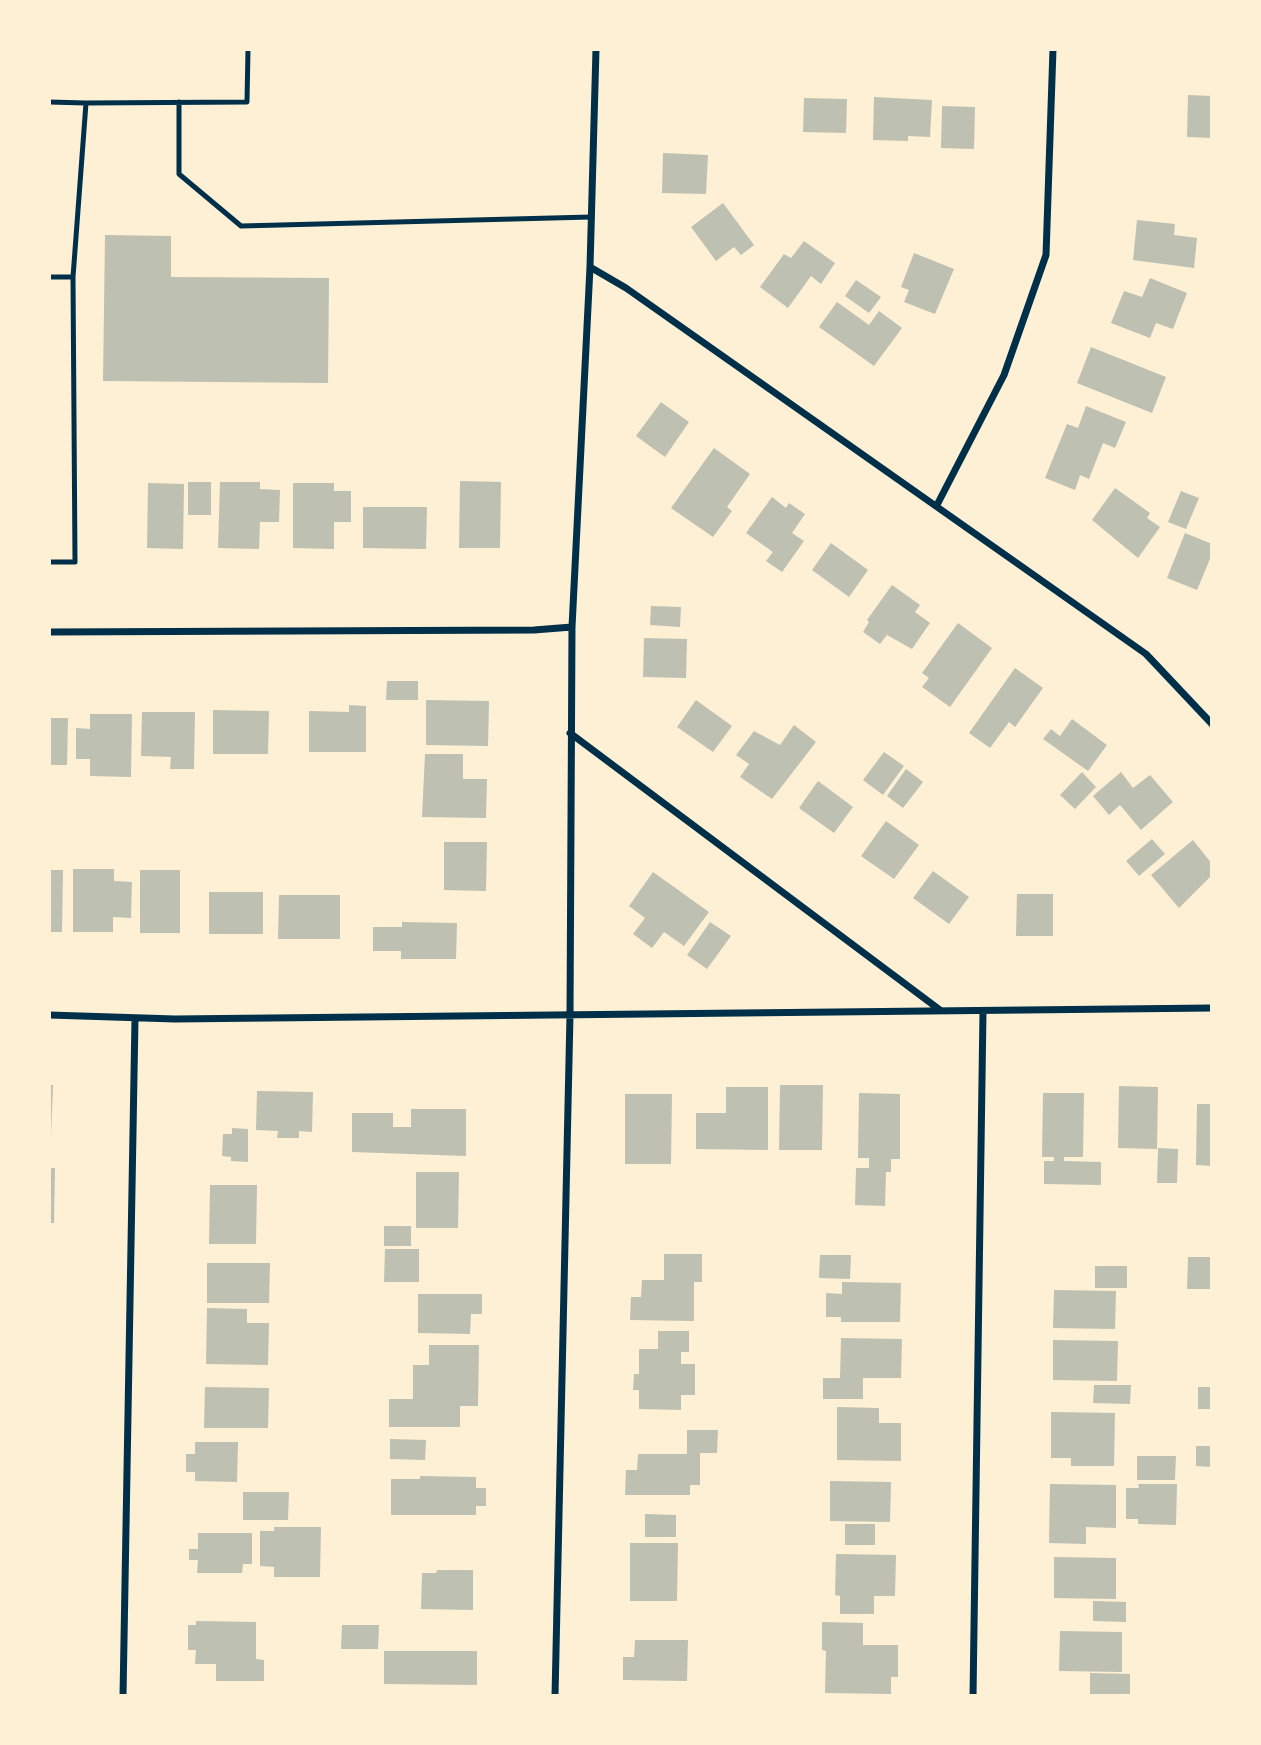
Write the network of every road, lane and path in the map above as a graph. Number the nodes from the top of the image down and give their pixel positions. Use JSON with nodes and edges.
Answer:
{"nodes":[{"id":1,"x":248,"y":49,"type":"edge"},
{"id":2,"x":596,"y":49,"type":"edge"},
{"id":3,"x":1053,"y":49,"type":"edge"},
{"id":4,"x":179,"y":102,"type":"junction"},
{"id":5,"x":49,"y":103,"type":"edge"},
{"id":6,"x":86,"y":103,"type":"junction"},
{"id":7,"x":591,"y":217,"type":"junction"},
{"id":8,"x":590,"y":267,"type":"junction"},
{"id":9,"x":49,"y":277,"type":"edge"},
{"id":10,"x":73,"y":277,"type":"junction"},
{"id":11,"x":937,"y":505,"type":"junction"},
{"id":12,"x":49,"y":562,"type":"edge"},
{"id":13,"x":572,"y":627,"type":"junction"},
{"id":14,"x":49,"y":632,"type":"edge"},
{"id":15,"x":1212,"y":724,"type":"edge"},
{"id":16,"x":570,"y":733,"type":"junction"},
{"id":17,"x":1212,"y":1009,"type":"edge"},
{"id":18,"x":941,"y":1010,"type":"junction"},
{"id":19,"x":983,"y":1011,"type":"junction"},
{"id":20,"x":49,"y":1015,"type":"edge"},
{"id":21,"x":570,"y":1015,"type":"junction"},
{"id":22,"x":135,"y":1019,"type":"junction"},
{"id":23,"x":122,"y":1696,"type":"edge"},
{"id":24,"x":555,"y":1696,"type":"edge"},
{"id":25,"x":973,"y":1696,"type":"edge"}],
"edges":[{"from":1,"to":4,"type":"lane"},
{"from":2,"to":7,"type":"street"},
{"from":3,"to":11,"type":"street"},
{"from":4,"to":6,"type":"lane"},
{"from":4,"to":7,"type":"lane"},
{"from":5,"to":6,"type":"lane"},
{"from":6,"to":10,"type":"lane"},
{"from":7,"to":8,"type":"street"},
{"from":8,"to":11,"type":"street"},
{"from":8,"to":13,"type":"street"},
{"from":9,"to":10,"type":"lane"},
{"from":10,"to":12,"type":"lane"},
{"from":11,"to":15,"type":"street"},
{"from":13,"to":14,"type":"street"},
{"from":13,"to":16,"type":"street"},
{"from":16,"to":18,"type":"street"},
{"from":16,"to":21,"type":"street"},
{"from":17,"to":19,"type":"street"},
{"from":18,"to":19,"type":"street"},
{"from":18,"to":21,"type":"street"},
{"from":19,"to":25,"type":"street"},
{"from":20,"to":22,"type":"street"},
{"from":21,"to":22,"type":"street"},
{"from":21,"to":24,"type":"street"},
{"from":22,"to":23,"type":"street"}]}
